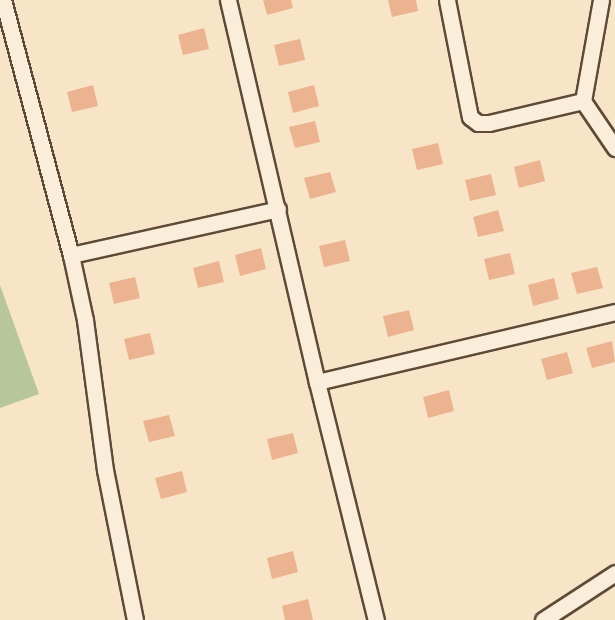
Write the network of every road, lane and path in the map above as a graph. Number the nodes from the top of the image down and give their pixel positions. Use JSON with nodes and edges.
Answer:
{"nodes":[{"id":1,"x":3,"y":0,"type":"edge"},
{"id":2,"x":228,"y":0,"type":"edge"},
{"id":3,"x":447,"y":0,"type":"edge"},
{"id":4,"x":601,"y":0,"type":"edge"},
{"id":5,"x":583,"y":101,"type":"junction"},
{"id":6,"x":615,"y":148,"type":"edge"},
{"id":7,"x":278,"y":209,"type":"junction"},
{"id":8,"x":71,"y":255,"type":"junction"},
{"id":9,"x":615,"y":312,"type":"edge"},
{"id":10,"x":317,"y":382,"type":"junction"},
{"id":11,"x":615,"y":573,"type":"edge"},
{"id":12,"x":135,"y":620,"type":"edge"},
{"id":13,"x":376,"y":620,"type":"edge"},
{"id":14,"x":543,"y":620,"type":"edge"}],
"edges":[{"from":1,"to":8,"type":"street"},
{"from":2,"to":7,"type":"street"},
{"from":3,"to":5,"type":"street"},
{"from":4,"to":5,"type":"street"},
{"from":5,"to":6,"type":"street"},
{"from":7,"to":8,"type":"street"},
{"from":7,"to":10,"type":"street"},
{"from":8,"to":12,"type":"street"},
{"from":9,"to":10,"type":"street"},
{"from":10,"to":13,"type":"street"},
{"from":11,"to":14,"type":"street"}]}
